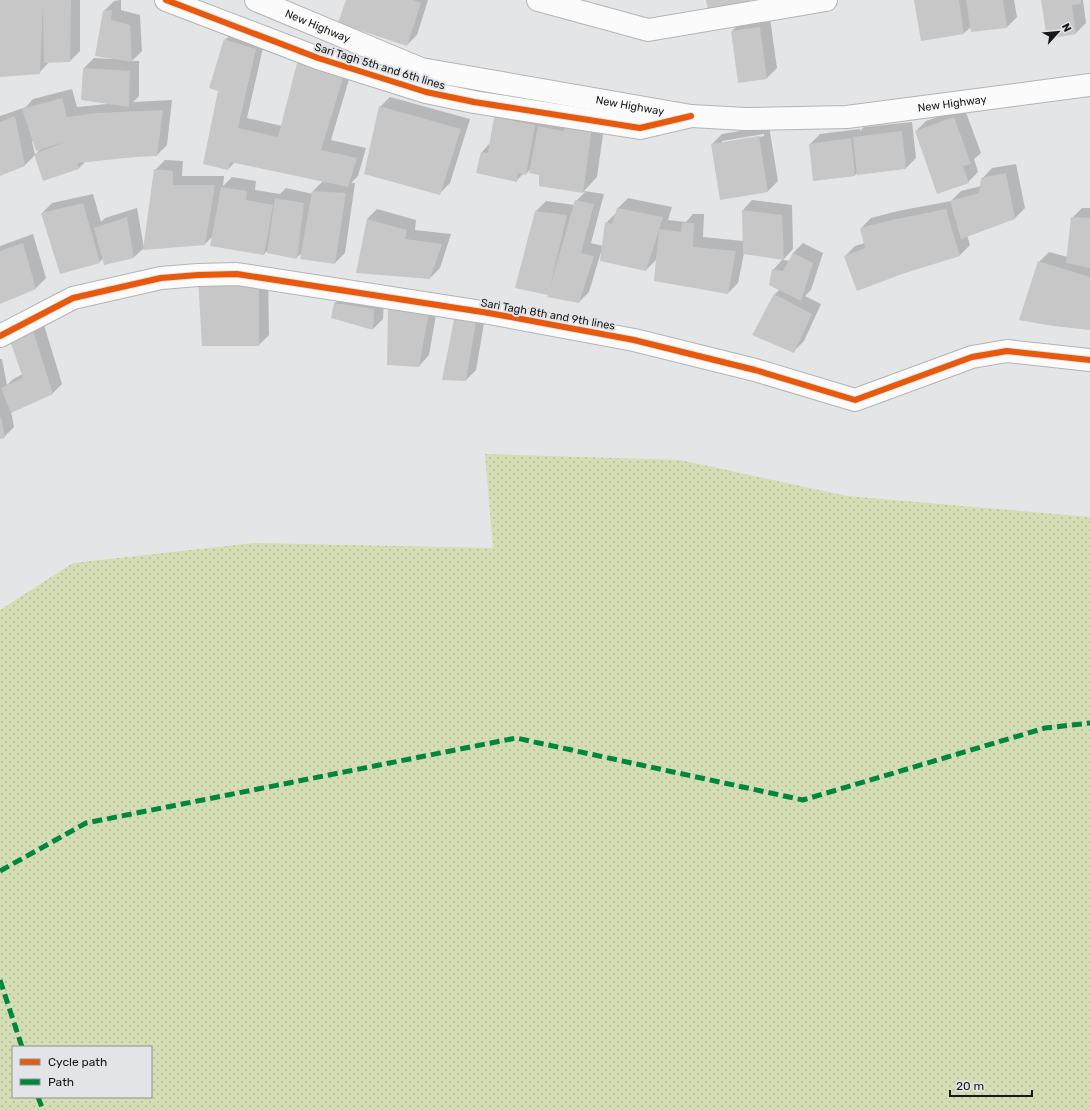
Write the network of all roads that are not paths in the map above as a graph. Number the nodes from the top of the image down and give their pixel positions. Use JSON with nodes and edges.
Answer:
{"nodes":[{"id":1,"x":166,"y":0,"type":"edge"},
{"id":2,"x":256,"y":0,"type":"edge"},
{"id":3,"x":538,"y":0,"type":"edge"},
{"id":4,"x":826,"y":0,"type":"edge"},
{"id":5,"x":1090,"y":85,"type":"edge"},
{"id":6,"x":691,"y":116,"type":"junction"},
{"id":7,"x":0,"y":336,"type":"edge"},
{"id":8,"x":1090,"y":360,"type":"edge"}],
"edges":[{"from":1,"to":6,"type":"street","name":"Sari Tagh 5th and 6th lines"},
{"from":2,"to":6,"type":"street","name":"New Highway"},
{"from":3,"to":4,"type":"street"},
{"from":5,"to":6,"type":"street","name":"New Highway"},
{"from":7,"to":8,"type":"street","name":"Sari Tagh 8th and 9th lines"}]}
